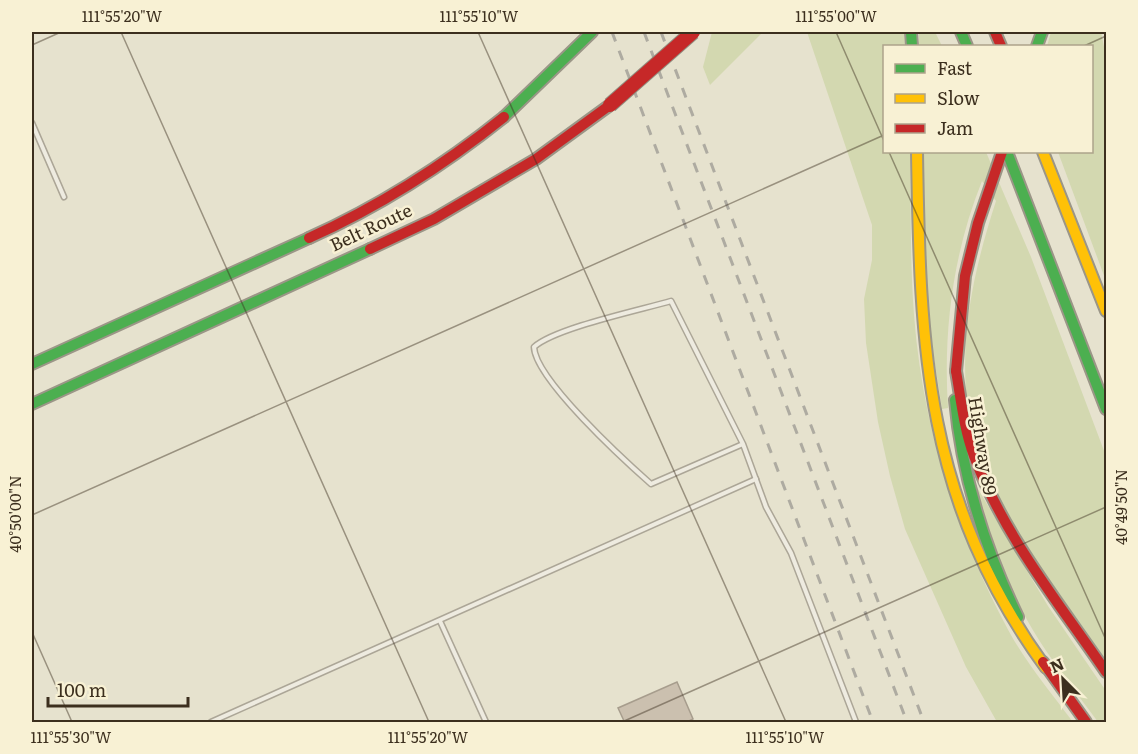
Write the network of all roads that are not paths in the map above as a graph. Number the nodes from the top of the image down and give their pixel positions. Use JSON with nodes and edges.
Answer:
{"nodes":[{"id":1,"x":693,"y":32,"type":"edge"},
{"id":2,"x":588,"y":35,"type":"edge"},
{"id":3,"x":32,"y":123,"type":"edge"},
{"id":4,"x":917,"y":153,"type":"edge"},
{"id":5,"x":1002,"y":153,"type":"edge"},
{"id":6,"x":1007,"y":153,"type":"edge"},
{"id":7,"x":1043,"y":153,"type":"edge"},
{"id":8,"x":64,"y":197,"type":"dead end"},
{"id":9,"x":1107,"y":311,"type":"edge"},
{"id":10,"x":32,"y":364,"type":"edge"},
{"id":11,"x":956,"y":371,"type":"junction"},
{"id":12,"x":32,"y":404,"type":"edge"},
{"id":13,"x":1107,"y":409,"type":"edge"},
{"id":14,"x":743,"y":444,"type":"junction"},
{"id":15,"x":756,"y":479,"type":"junction"},
{"id":16,"x":440,"y":621,"type":"junction"},
{"id":17,"x":1046,"y":668,"type":"junction"},
{"id":18,"x":1107,"y":672,"type":"edge"},
{"id":19,"x":211,"y":723,"type":"edge"},
{"id":20,"x":486,"y":723,"type":"edge"},
{"id":21,"x":856,"y":723,"type":"edge"},
{"id":22,"x":1086,"y":723,"type":"edge"}],
"edges":[{"from":1,"to":12,"type":"main road","name":"Belt Route","bridge":true},
{"from":2,"to":10,"type":"main road","name":"Belt Route"},
{"from":3,"to":8,"type":"lane"},
{"from":4,"to":17,"type":"main road"},
{"from":5,"to":11,"type":"main road","name":"Highway 89"},
{"from":6,"to":13,"type":"main road"},
{"from":7,"to":9,"type":"main road"},
{"from":11,"to":17,"type":"main road","name":"Highway 89"},
{"from":11,"to":18,"type":"main road"},
{"from":14,"to":14,"type":"lane"},
{"from":14,"to":15,"type":"lane"},
{"from":15,"to":16,"type":"lane"},
{"from":15,"to":21,"type":"lane"},
{"from":16,"to":19,"type":"lane"},
{"from":16,"to":20,"type":"lane"},
{"from":17,"to":22,"type":"main road","name":"Highway 89"}]}
